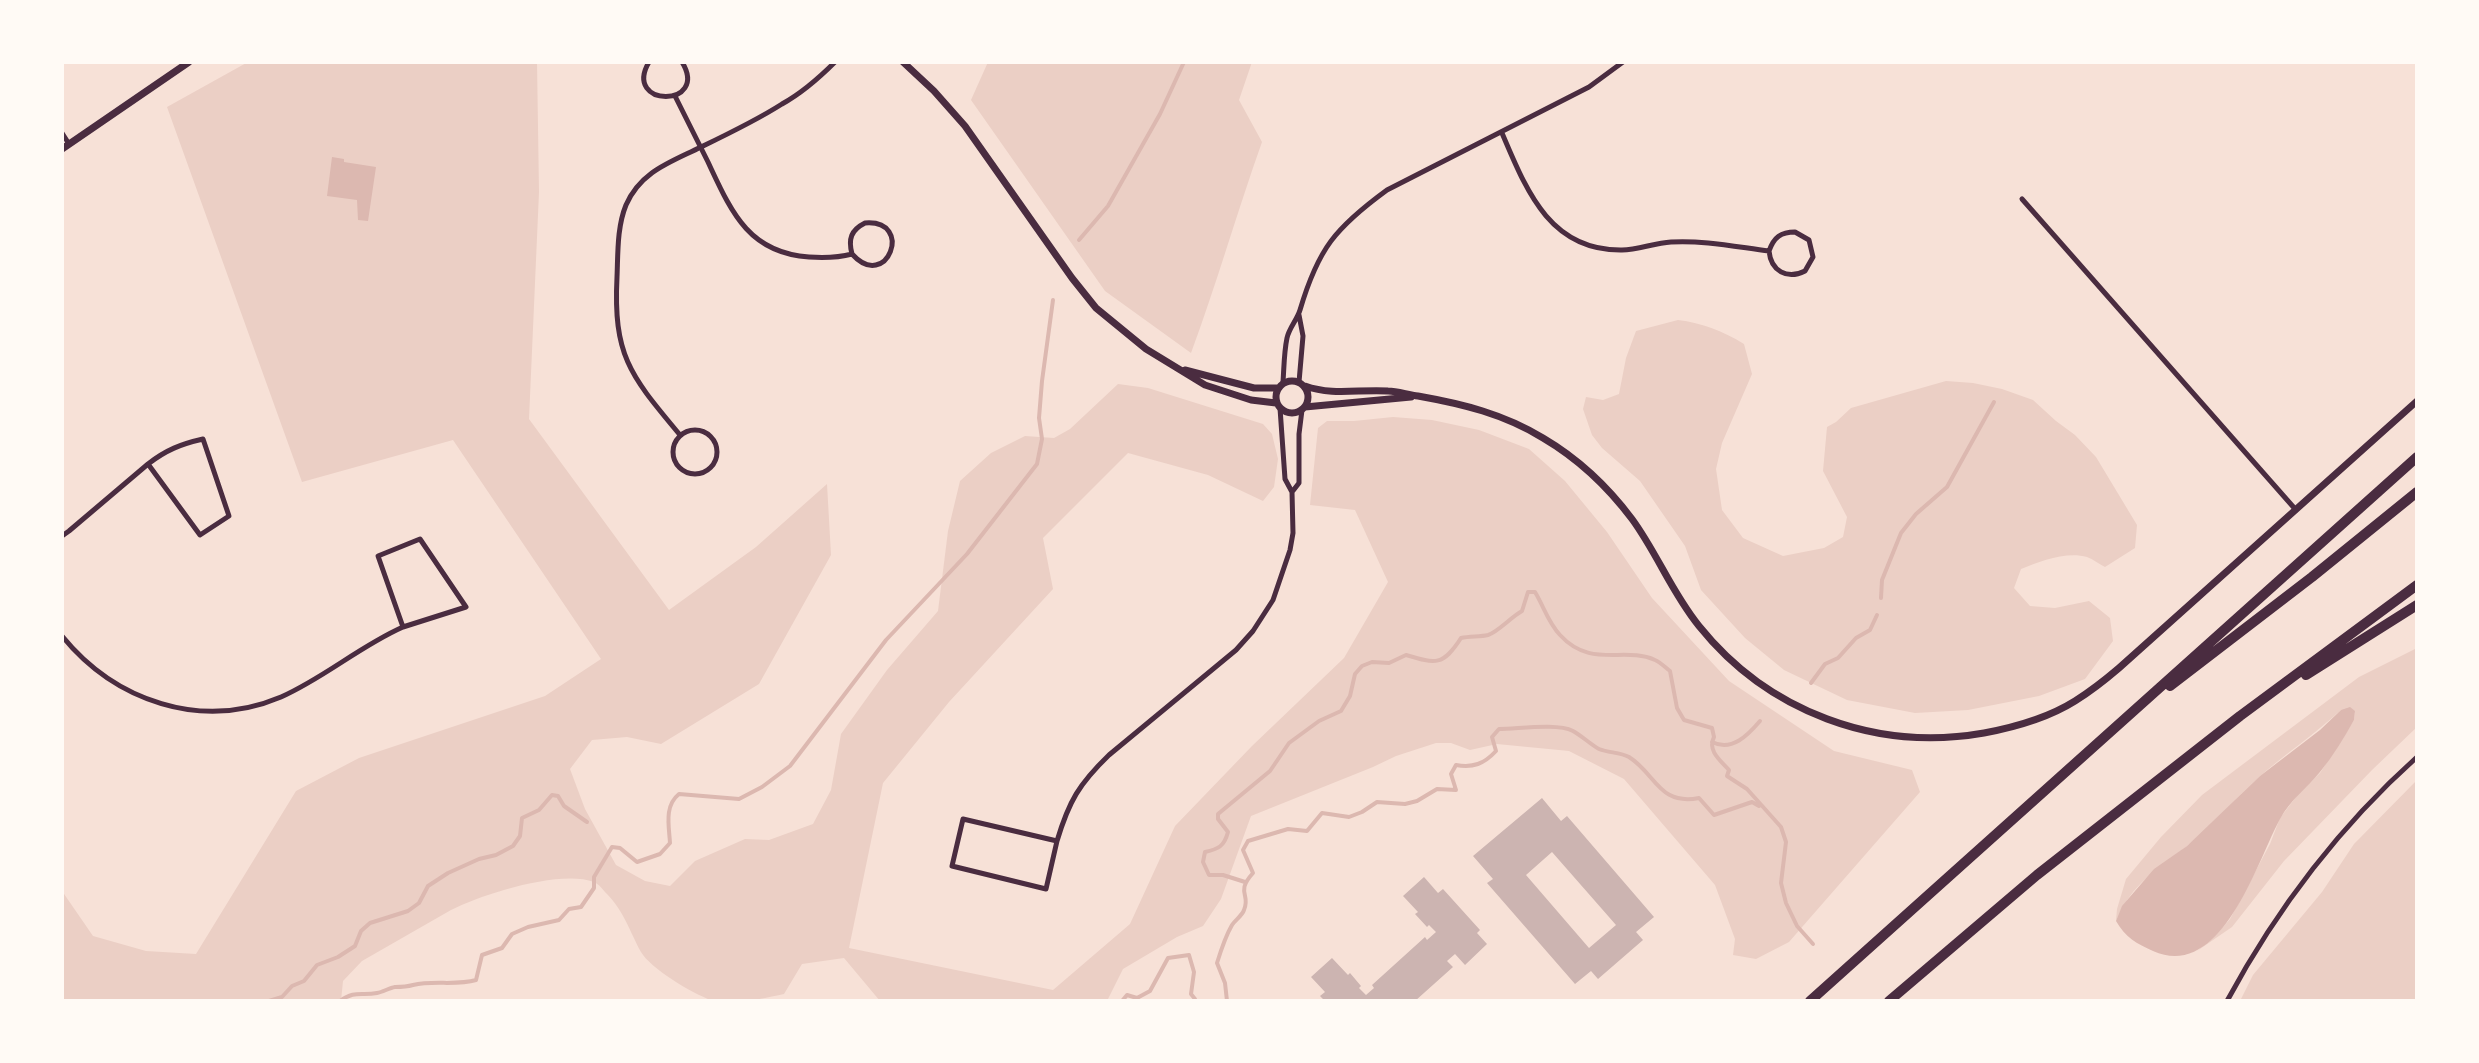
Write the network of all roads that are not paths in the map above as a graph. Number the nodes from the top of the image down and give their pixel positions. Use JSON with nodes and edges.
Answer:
{"nodes":[{"id":1,"x":189,"y":62,"type":"edge"},
{"id":2,"x":649,"y":62,"type":"edge"},
{"id":3,"x":682,"y":62,"type":"edge"},
{"id":4,"x":835,"y":62,"type":"edge"},
{"id":5,"x":903,"y":62,"type":"edge"},
{"id":6,"x":1623,"y":62,"type":"edge"},
{"id":7,"x":675,"y":96,"type":"junction"},
{"id":8,"x":62,"y":133,"type":"edge"},
{"id":9,"x":1502,"y":133,"type":"junction"},
{"id":10,"x":66,"y":146,"type":"edge"},
{"id":11,"x":701,"y":147,"type":"junction"},
{"id":12,"x":2022,"y":199,"type":"dead end"},
{"id":13,"x":1769,"y":251,"type":"junction"},
{"id":14,"x":852,"y":254,"type":"junction"},
{"id":15,"x":1299,"y":314,"type":"junction"},
{"id":16,"x":1179,"y":368,"type":"junction"},
{"id":17,"x":1302,"y":384,"type":"junction"},
{"id":18,"x":1280,"y":385,"type":"junction"},
{"id":19,"x":1417,"y":396,"type":"junction"},
{"id":20,"x":2417,"y":401,"type":"edge"},
{"id":21,"x":1278,"y":405,"type":"junction"},
{"id":22,"x":1304,"y":408,"type":"junction"},
{"id":23,"x":680,"y":435,"type":"junction"},
{"id":24,"x":2417,"y":457,"type":"edge"},
{"id":25,"x":148,"y":464,"type":"junction"},
{"id":26,"x":1292,"y":492,"type":"junction"},
{"id":27,"x":2417,"y":492,"type":"edge"},
{"id":28,"x":2296,"y":510,"type":"junction"},
{"id":29,"x":62,"y":536,"type":"edge"},
{"id":30,"x":2417,"y":585,"type":"edge"},
{"id":31,"x":2417,"y":605,"type":"edge"},
{"id":32,"x":403,"y":627,"type":"junction"},
{"id":33,"x":62,"y":636,"type":"edge"},
{"id":34,"x":2240,"y":716,"type":"junction"},
{"id":35,"x":2105,"y":736,"type":"junction"},
{"id":36,"x":2417,"y":757,"type":"edge"},
{"id":37,"x":1057,"y":841,"type":"junction"},
{"id":38,"x":1810,"y":1001,"type":"edge"},
{"id":39,"x":1889,"y":1001,"type":"edge"},
{"id":40,"x":2227,"y":1001,"type":"edge"}],
"edges":[{"from":1,"to":10,"type":"street"},
{"from":2,"to":7,"type":"street"},
{"from":3,"to":7,"type":"street"},
{"from":4,"to":11,"type":"street"},
{"from":5,"to":16,"type":"street"},
{"from":6,"to":9,"type":"street"},
{"from":7,"to":11,"type":"street"},
{"from":8,"to":10,"type":"street"},
{"from":9,"to":13,"type":"street"},
{"from":9,"to":15,"type":"street"},
{"from":11,"to":14,"type":"street"},
{"from":11,"to":23,"type":"street"},
{"from":12,"to":28,"type":"street"},
{"from":13,"to":13,"type":"street"},
{"from":14,"to":14,"type":"street"},
{"from":15,"to":17,"type":"street"},
{"from":15,"to":18,"type":"street"},
{"from":16,"to":18,"type":"street"},
{"from":16,"to":21,"type":"street"},
{"from":17,"to":18,"type":"street"},
{"from":17,"to":19,"type":"street"},
{"from":17,"to":22,"type":"street"},
{"from":18,"to":21,"type":"street"},
{"from":19,"to":22,"type":"street"},
{"from":19,"to":28,"type":"street"},
{"from":20,"to":28,"type":"street"},
{"from":21,"to":22,"type":"street"},
{"from":21,"to":26,"type":"street"},
{"from":22,"to":26,"type":"street"},
{"from":23,"to":23,"type":"street"},
{"from":24,"to":35,"type":"highway"},
{"from":25,"to":25,"type":"street"},
{"from":25,"to":29,"type":"street"},
{"from":26,"to":37,"type":"street"},
{"from":27,"to":35,"type":"highway"},
{"from":30,"to":34,"type":"highway"},
{"from":31,"to":34,"type":"highway"},
{"from":32,"to":32,"type":"street"},
{"from":32,"to":33,"type":"street"},
{"from":34,"to":39,"type":"highway"},
{"from":35,"to":38,"type":"highway"},
{"from":36,"to":40,"type":"street"},
{"from":37,"to":37,"type":"street"}]}
